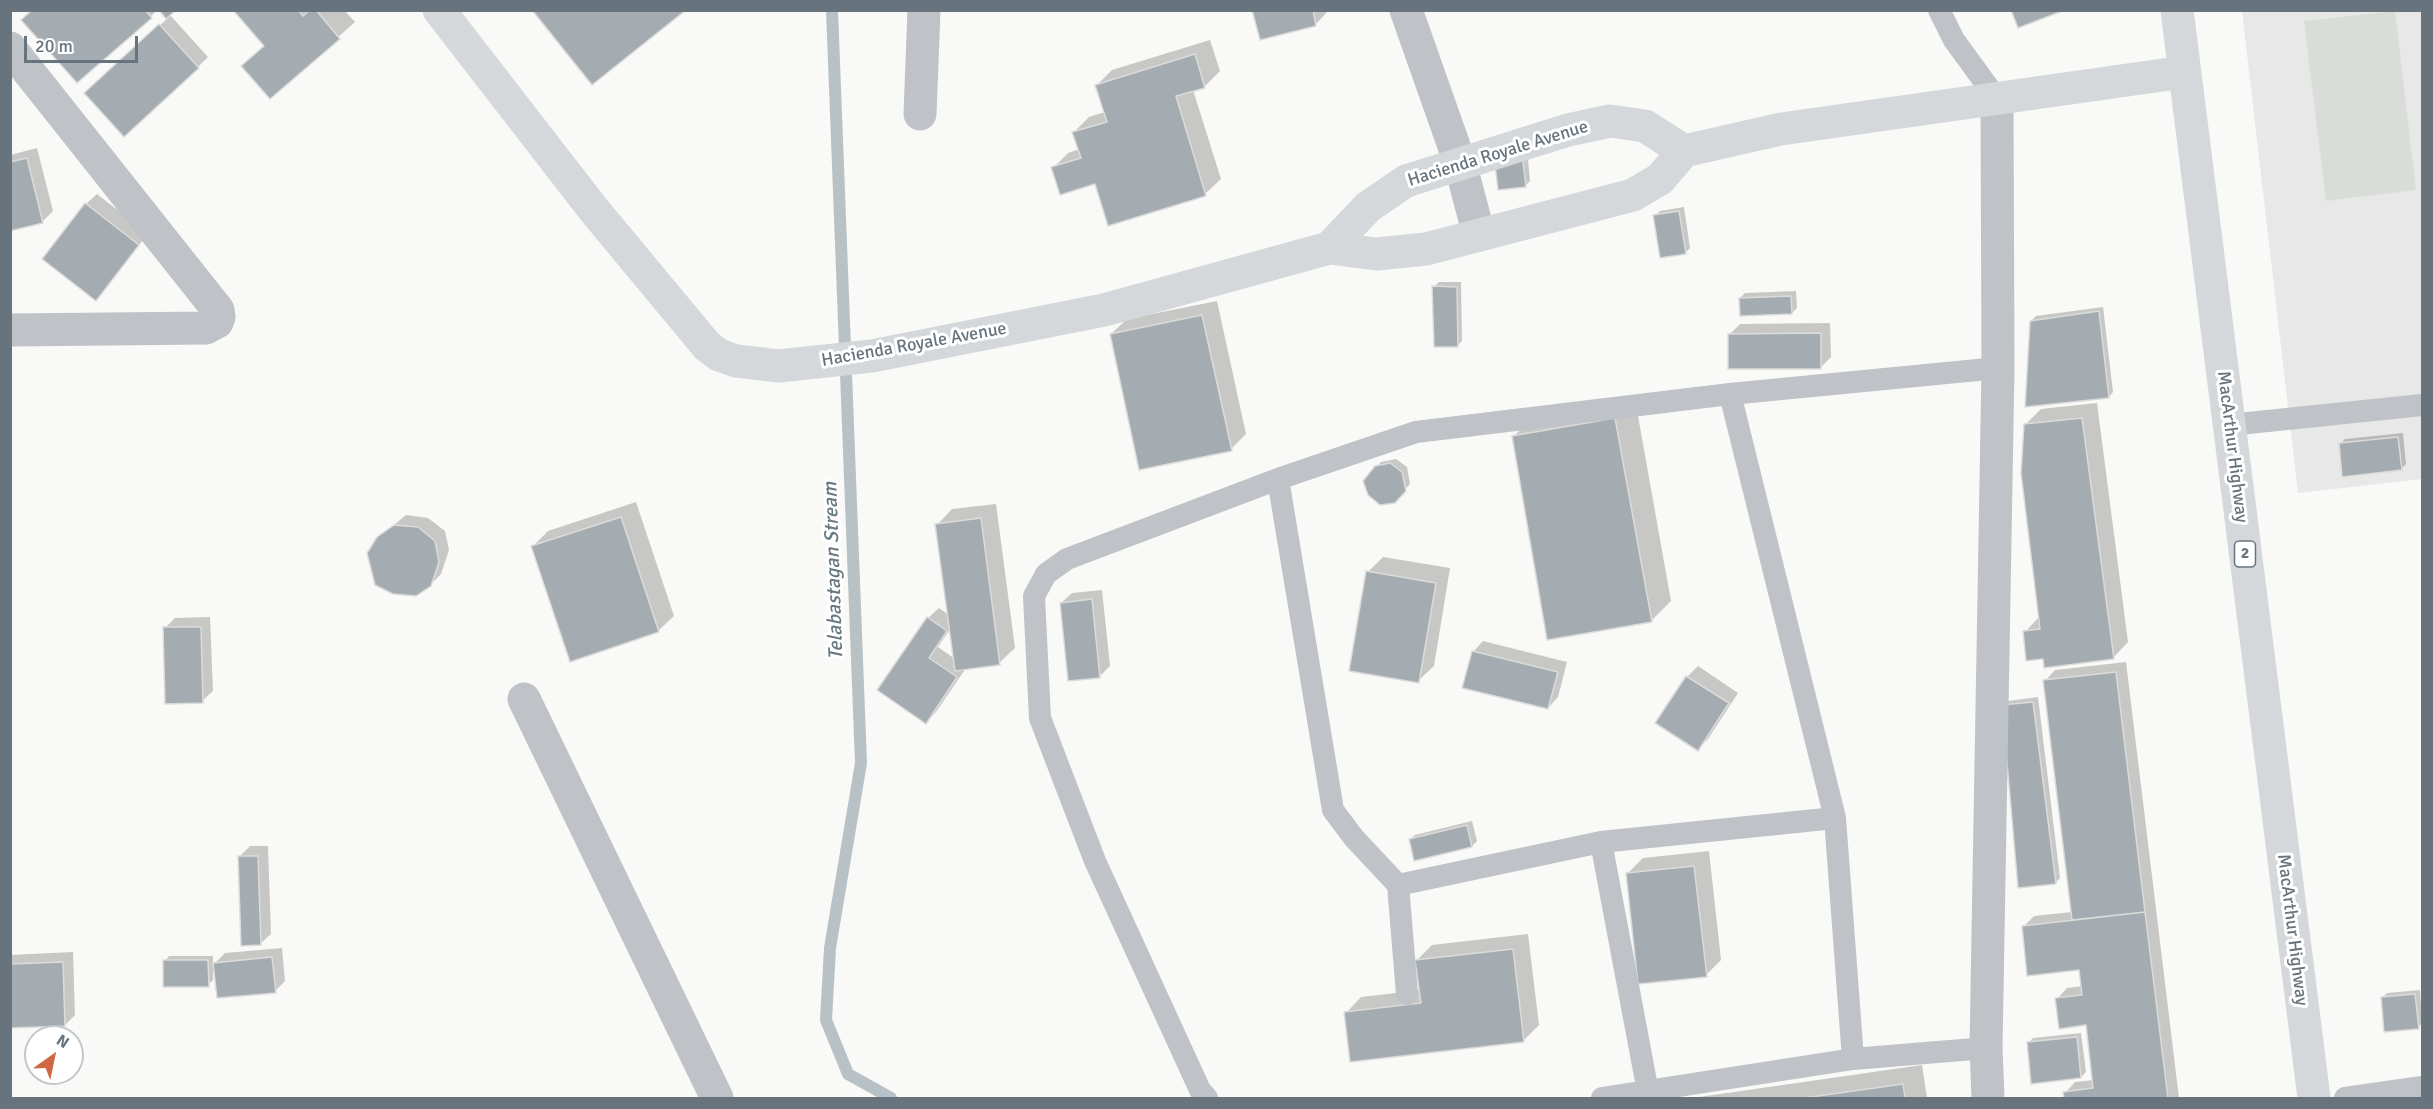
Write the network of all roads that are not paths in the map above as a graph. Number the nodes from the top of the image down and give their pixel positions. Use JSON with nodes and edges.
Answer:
{"nodes":[{"id":1,"x":439,"y":10,"type":"edge"},
{"id":2,"x":924,"y":10,"type":"edge"},
{"id":3,"x":1406,"y":10,"type":"edge"},
{"id":4,"x":1939,"y":10,"type":"edge"},
{"id":5,"x":2176,"y":10,"type":"edge"},
{"id":6,"x":10,"y":48,"type":"edge"},
{"id":7,"x":2184,"y":72,"type":"junction"},
{"id":8,"x":1997,"y":99,"type":"junction"},
{"id":9,"x":920,"y":114,"type":"dead end"},
{"id":10,"x":1684,"y":151,"type":"junction"},
{"id":11,"x":1460,"y":163,"type":"junction"},
{"id":12,"x":1479,"y":235,"type":"junction"},
{"id":13,"x":1329,"y":248,"type":"junction"},
{"id":14,"x":10,"y":330,"type":"edge"},
{"id":15,"x":1998,"y":368,"type":"junction"},
{"id":16,"x":1730,"y":394,"type":"junction"},
{"id":17,"x":2422,"y":405,"type":"edge"},
{"id":18,"x":2229,"y":425,"type":"junction"},
{"id":19,"x":1278,"y":479,"type":"junction"},
{"id":20,"x":524,"y":699,"type":"dead end"},
{"id":21,"x":1834,"y":818,"type":"junction"},
{"id":22,"x":1601,"y":842,"type":"junction"},
{"id":23,"x":1398,"y":885,"type":"junction"},
{"id":24,"x":1407,"y":994,"type":"dead end"},
{"id":25,"x":1986,"y":1048,"type":"junction"},
{"id":26,"x":1853,"y":1059,"type":"junction"},
{"id":27,"x":2422,"y":1087,"type":"edge"},
{"id":28,"x":1648,"y":1092,"type":"junction"},
{"id":29,"x":717,"y":1098,"type":"edge"},
{"id":30,"x":1207,"y":1098,"type":"edge"},
{"id":31,"x":1602,"y":1098,"type":"edge"},
{"id":32,"x":1988,"y":1098,"type":"edge"},
{"id":33,"x":2314,"y":1098,"type":"edge"},
{"id":34,"x":2345,"y":1098,"type":"edge"}],
"edges":[{"from":1,"to":13,"type":"main road","name":"Hacienda Royale Avenue"},
{"from":2,"to":9,"type":"street"},
{"from":3,"to":11,"type":"street"},
{"from":4,"to":8,"type":"lane"},
{"from":5,"to":7,"type":"main road","name":"MacArthur Highway","number":"2"},
{"from":6,"to":14,"type":"street"},
{"from":7,"to":8,"type":"main road"},
{"from":7,"to":18,"type":"main road","name":"MacArthur Highway","number":"2"},
{"from":8,"to":10,"type":"main road"},
{"from":8,"to":15,"type":"street"},
{"from":10,"to":11,"type":"main road","name":"Hacienda Royale Avenue"},
{"from":10,"to":12,"type":"main road","name":"Hacienda Royale Avenue"},
{"from":11,"to":12,"type":"street"},
{"from":11,"to":13,"type":"main road","name":"Hacienda Royale Avenue"},
{"from":12,"to":13,"type":"main road","name":"Hacienda Royale Avenue"},
{"from":15,"to":16,"type":"lane"},
{"from":15,"to":25,"type":"street"},
{"from":16,"to":19,"type":"lane"},
{"from":16,"to":21,"type":"lane"},
{"from":17,"to":18,"type":"lane"},
{"from":18,"to":33,"type":"main road","name":"MacArthur Highway","number":"2"},
{"from":19,"to":23,"type":"lane"},
{"from":19,"to":30,"type":"lane"},
{"from":20,"to":29,"type":"street"},
{"from":21,"to":22,"type":"lane"},
{"from":21,"to":26,"type":"lane"},
{"from":22,"to":23,"type":"lane"},
{"from":22,"to":28,"type":"lane"},
{"from":23,"to":24,"type":"lane"},
{"from":25,"to":26,"type":"lane"},
{"from":25,"to":32,"type":"street"},
{"from":26,"to":28,"type":"lane"},
{"from":27,"to":34,"type":"lane"},
{"from":28,"to":31,"type":"lane"}]}
